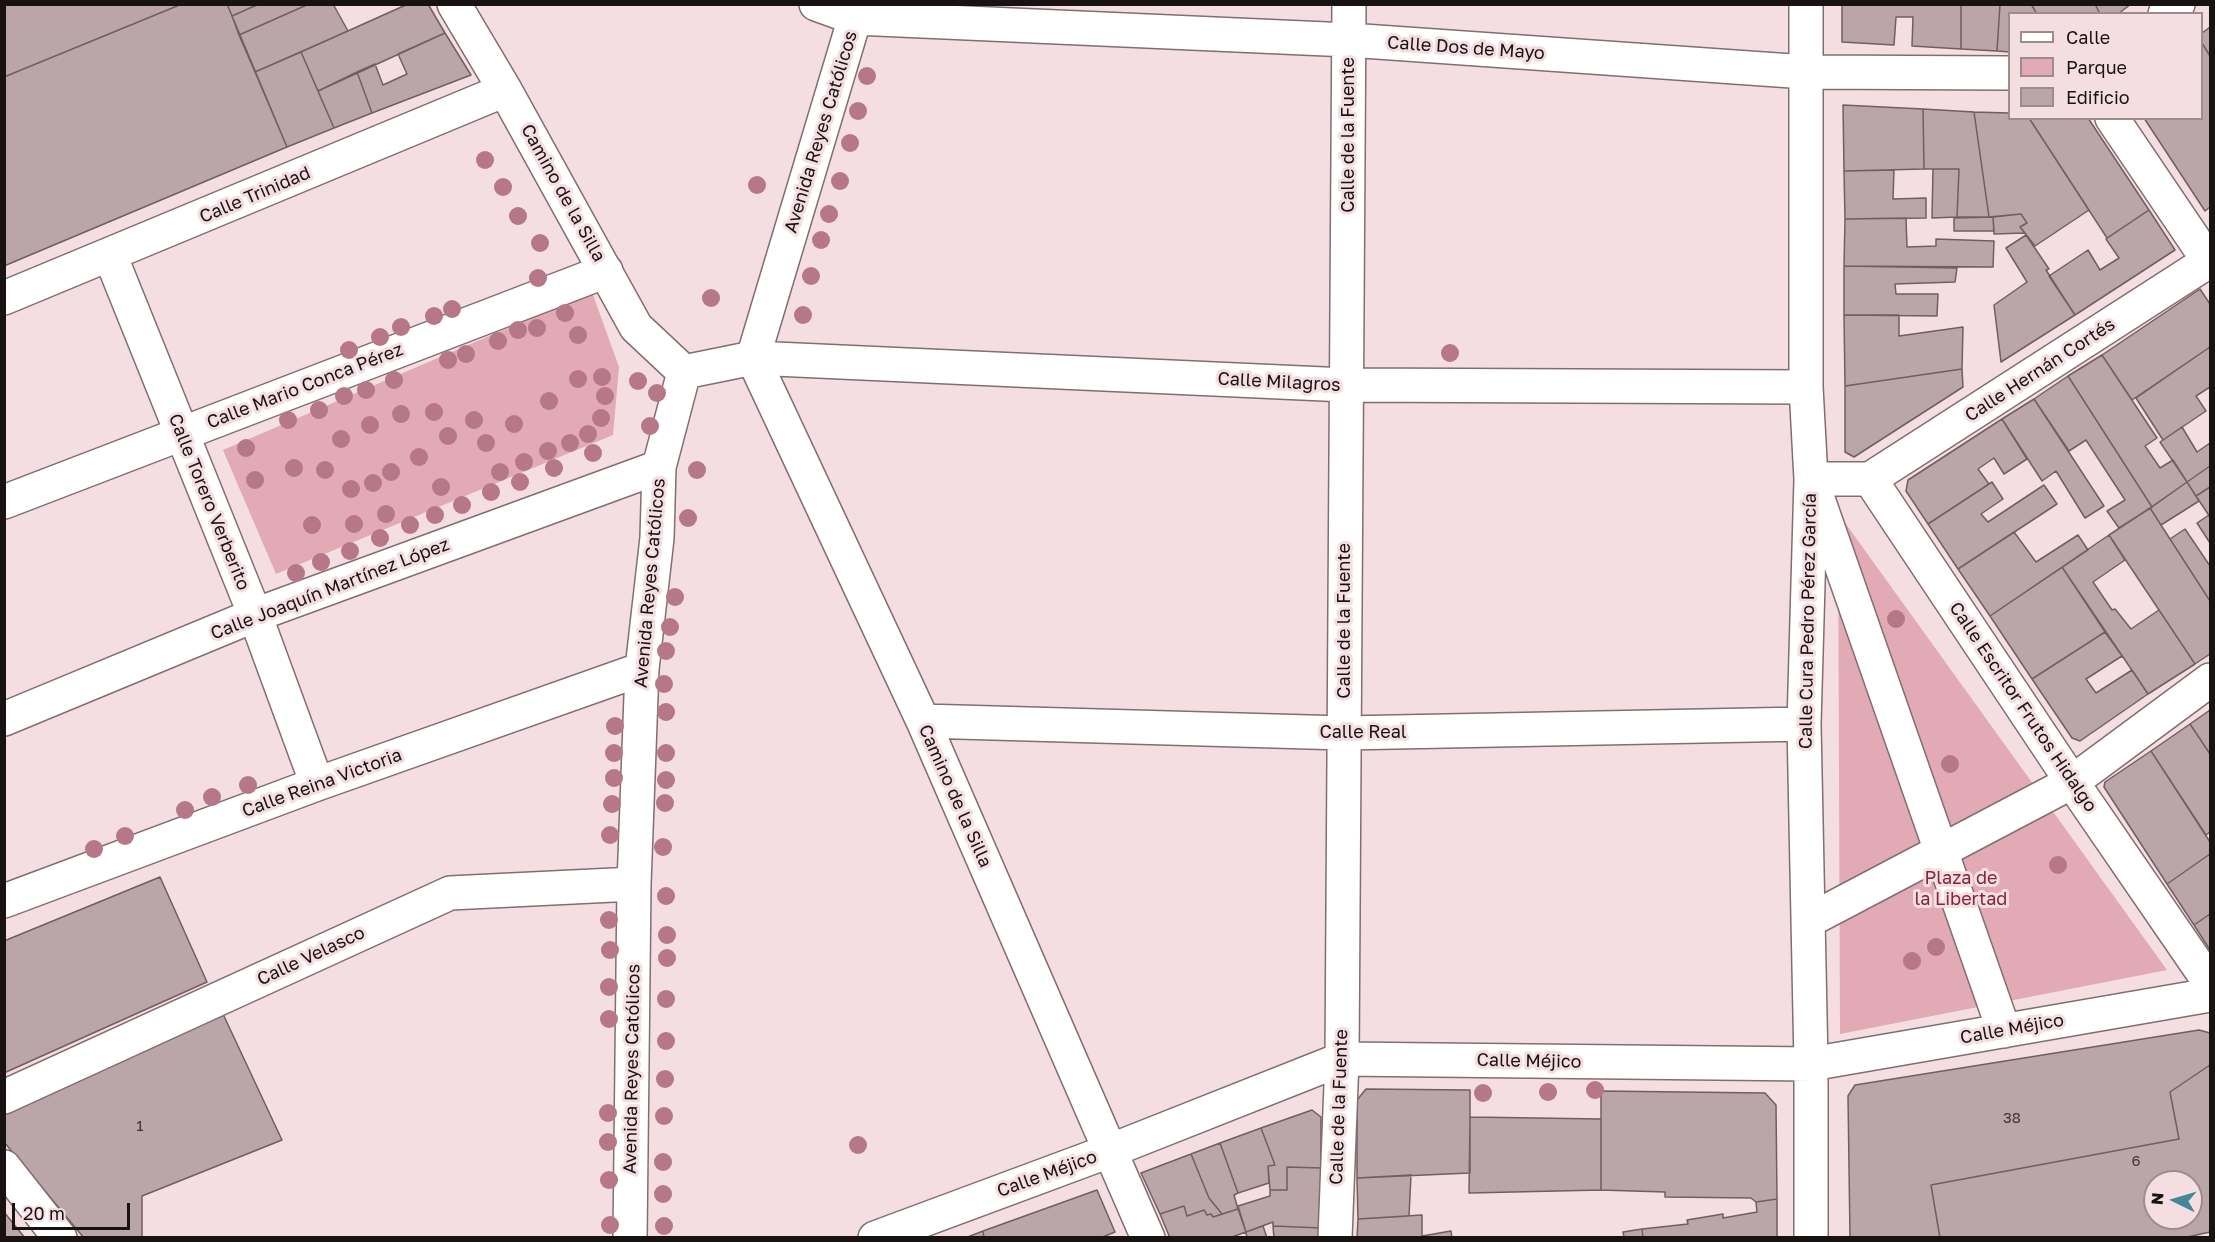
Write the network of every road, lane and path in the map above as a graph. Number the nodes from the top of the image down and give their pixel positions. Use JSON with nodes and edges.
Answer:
{"nodes":[{"id":1,"x":454,"y":4,"type":"edge"},
{"id":2,"x":816,"y":4,"type":"edge"},
{"id":3,"x":1349,"y":4,"type":"edge"},
{"id":4,"x":1806,"y":4,"type":"edge"},
{"id":5,"x":857,"y":11,"type":"edge"},
{"id":6,"x":1349,"y":40,"type":"junction"},
{"id":7,"x":1806,"y":72,"type":"junction"},
{"id":8,"x":2008,"y":73,"type":"edge"},
{"id":9,"x":505,"y":90,"type":"junction"},
{"id":10,"x":2113,"y":120,"type":"edge"},
{"id":11,"x":110,"y":255,"type":"junction"},
{"id":12,"x":2210,"y":262,"type":"edge"},
{"id":13,"x":606,"y":271,"type":"junction"},
{"id":14,"x":4,"y":298,"type":"edge"},
{"id":15,"x":753,"y":358,"type":"junction"},
{"id":16,"x":684,"y":372,"type":"junction"},
{"id":17,"x":1346,"y":385,"type":"junction"},
{"id":18,"x":1806,"y":387,"type":"junction"},
{"id":19,"x":182,"y":433,"type":"junction"},
{"id":20,"x":659,"y":468,"type":"junction"},
{"id":21,"x":1811,"y":479,"type":"junction"},
{"id":22,"x":1870,"y":479,"type":"junction"},
{"id":23,"x":4,"y":502,"type":"edge"},
{"id":24,"x":255,"y":615,"type":"junction"},
{"id":25,"x":642,"y":669,"type":"junction"},
{"id":26,"x":2211,"y":680,"type":"edge"},
{"id":27,"x":4,"y":719,"type":"edge"},
{"id":28,"x":922,"y":721,"type":"junction"},
{"id":29,"x":1804,"y":724,"type":"junction"},
{"id":30,"x":1344,"y":733,"type":"junction"},
{"id":31,"x":2072,"y":782,"type":"junction"},
{"id":32,"x":317,"y":784,"type":"junction"},
{"id":33,"x":1941,"y":851,"type":"junction"},
{"id":34,"x":633,"y":884,"type":"junction"},
{"id":35,"x":4,"y":901,"type":"edge"},
{"id":36,"x":1808,"y":921,"type":"junction"},
{"id":37,"x":2211,"y":982,"type":"edge"},
{"id":38,"x":2211,"y":995,"type":"edge"},
{"id":39,"x":2004,"y":1031,"type":"junction"},
{"id":40,"x":1342,"y":1059,"type":"junction"},
{"id":41,"x":1811,"y":1064,"type":"junction"},
{"id":42,"x":4,"y":1097,"type":"edge"},
{"id":43,"x":1112,"y":1150,"type":"junction"},
{"id":44,"x":4,"y":1167,"type":"edge"},
{"id":45,"x":60,"y":1238,"type":"edge"},
{"id":46,"x":630,"y":1238,"type":"edge"},
{"id":47,"x":874,"y":1238,"type":"edge"},
{"id":48,"x":1148,"y":1238,"type":"edge"},
{"id":49,"x":1335,"y":1238,"type":"edge"},
{"id":50,"x":1811,"y":1238,"type":"edge"}],
"edges":[{"from":1,"to":9,"type":"street","name":"Camino de la Silla"},
{"from":2,"to":5,"type":"street","name":"Calle Dos de Mayo"},
{"from":3,"to":6,"type":"street","name":"Calle de la Fuente"},
{"from":4,"to":7,"type":"street","name":"Calle Cura Pedro Pérez García"},
{"from":5,"to":6,"type":"street","name":"Calle Dos de Mayo"},
{"from":5,"to":15,"type":"street","name":"Avenida Reyes Católicos"},
{"from":6,"to":7,"type":"street","name":"Calle Dos de Mayo"},
{"from":6,"to":17,"type":"street","name":"Calle de la Fuente"},
{"from":7,"to":8,"type":"street","name":"Calle Dos de Mayo"},
{"from":7,"to":18,"type":"street","name":"Calle Cura Pedro Pérez García"},
{"from":9,"to":11,"type":"street","name":"Calle Trinidad"},
{"from":9,"to":13,"type":"street","name":"Camino de la Silla"},
{"from":10,"to":12,"type":"street"},
{"from":11,"to":14,"type":"street","name":"Calle Trinidad"},
{"from":11,"to":19,"type":"street","name":"Calle Torero Verberito"},
{"from":12,"to":22,"type":"street","name":"Calle Hernán Cortés"},
{"from":13,"to":16,"type":"street","name":"Camino de la Silla"},
{"from":13,"to":19,"type":"street","name":"Calle Mario Conca Pérez"},
{"from":15,"to":16,"type":"street"},
{"from":15,"to":17,"type":"street","name":"Calle Milagros"},
{"from":15,"to":28,"type":"street","name":"Camino de la Silla"},
{"from":16,"to":20,"type":"street","name":"Avenida Reyes Católicos"},
{"from":17,"to":18,"type":"street","name":"Calle Milagros"},
{"from":17,"to":30,"type":"street","name":"Calle de la Fuente"},
{"from":18,"to":21,"type":"street","name":"Calle Cura Pedro Pérez García"},
{"from":19,"to":23,"type":"street","name":"Calle Mario Conca Pérez"},
{"from":19,"to":24,"type":"street","name":"Calle Torero Verberito"},
{"from":20,"to":24,"type":"street","name":"Calle Joaquín Martínez López"},
{"from":20,"to":25,"type":"street","name":"Avenida Reyes Católicos"},
{"from":21,"to":22,"type":"street"},
{"from":21,"to":29,"type":"street","name":"Calle Cura Pedro Pérez García"},
{"from":21,"to":33,"type":"street"},
{"from":22,"to":31,"type":"street","name":"Calle Escritor Frutos Hidalgo"},
{"from":24,"to":27,"type":"street","name":"Calle Joaquín Martínez López"},
{"from":24,"to":32,"type":"street","name":"Calle Torero Verberito"},
{"from":25,"to":32,"type":"street","name":"Calle Reina Victoria"},
{"from":25,"to":34,"type":"street","name":"Avenida Reyes Católicos"},
{"from":26,"to":31,"type":"street"},
{"from":28,"to":30,"type":"street","name":"Calle Real"},
{"from":28,"to":43,"type":"street","name":"Camino de la Silla"},
{"from":29,"to":30,"type":"street","name":"Calle Real"},
{"from":29,"to":36,"type":"street","name":"Calle Cura Pedro Pérez García"},
{"from":30,"to":40,"type":"street","name":"Calle de la Fuente"},
{"from":31,"to":33,"type":"street"},
{"from":31,"to":37,"type":"street","name":"Calle Escritor Frutos Hidalgo"},
{"from":32,"to":35,"type":"street","name":"Calle Reina Victoria"},
{"from":33,"to":36,"type":"street"},
{"from":33,"to":39,"type":"street"},
{"from":34,"to":42,"type":"street","name":"Calle Velasco"},
{"from":34,"to":46,"type":"street","name":"Avenida Reyes Católicos"},
{"from":36,"to":41,"type":"street","name":"Calle Cura Pedro Pérez García"},
{"from":38,"to":39,"type":"street","name":"Calle Méjico"},
{"from":39,"to":41,"type":"street","name":"Calle Méjico"},
{"from":40,"to":41,"type":"street","name":"Calle Méjico"},
{"from":40,"to":43,"type":"street","name":"Calle Méjico"},
{"from":40,"to":49,"type":"street","name":"Calle de la Fuente"},
{"from":41,"to":50,"type":"street","name":"Calle Cura Pedro Pérez García"},
{"from":43,"to":47,"type":"street","name":"Calle Méjico"},
{"from":43,"to":48,"type":"street","name":"Camino de la Silla"},
{"from":44,"to":45,"type":"street"}]}
